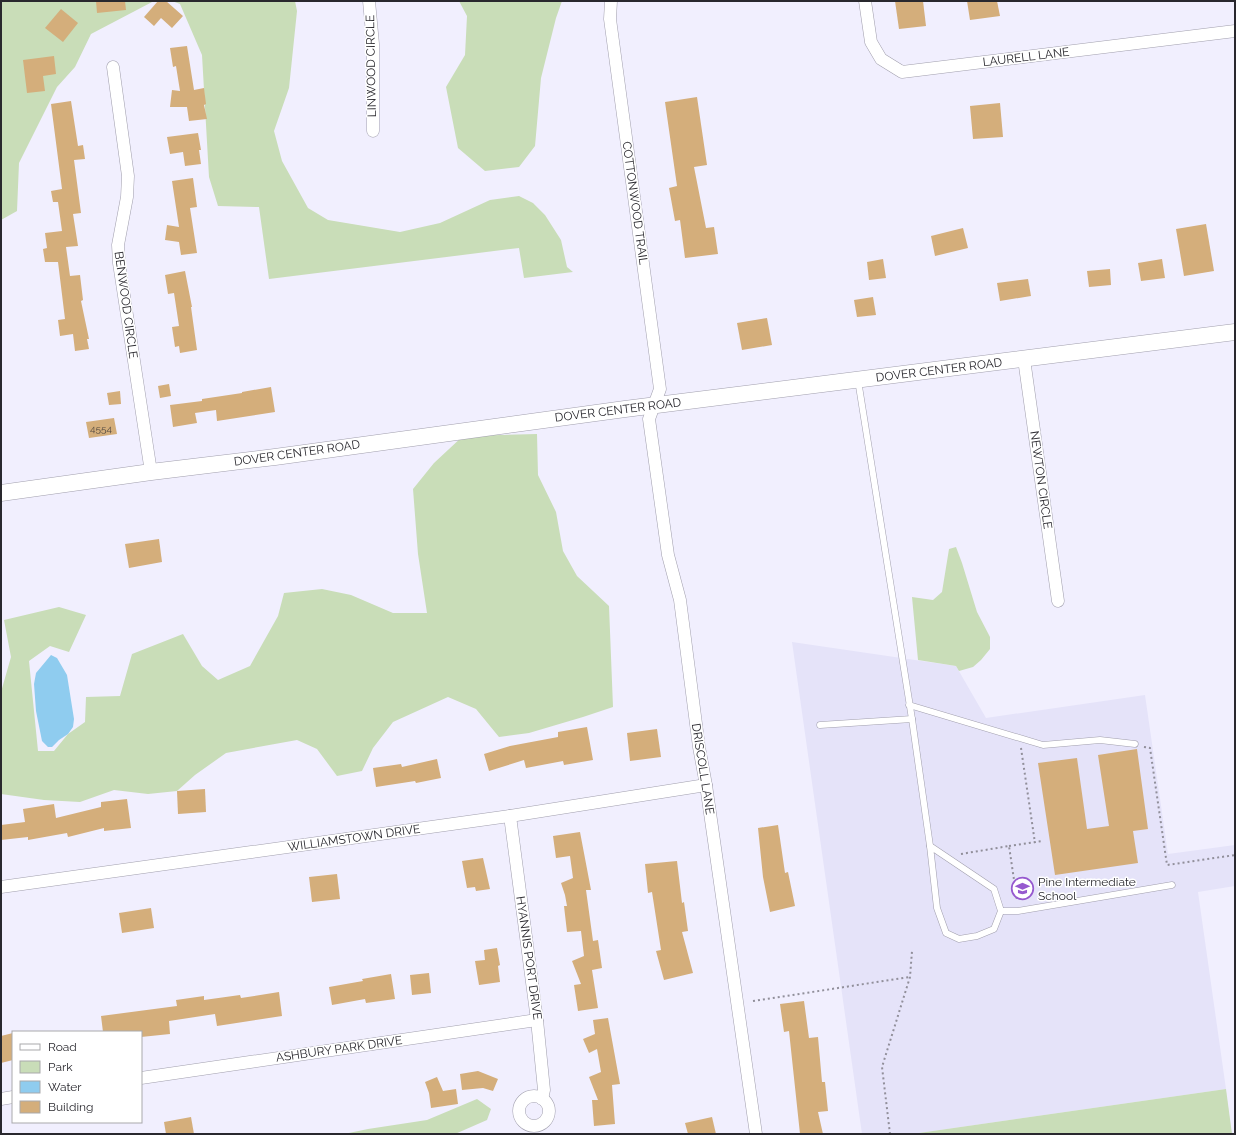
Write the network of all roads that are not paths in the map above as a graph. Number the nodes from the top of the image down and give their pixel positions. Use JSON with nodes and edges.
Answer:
{"nodes":[{"id":1,"x":369,"y":1,"type":"edge"},
{"id":2,"x":611,"y":1,"type":"edge"},
{"id":3,"x":865,"y":1,"type":"edge"},
{"id":4,"x":1235,"y":31,"type":"edge"},
{"id":5,"x":113,"y":68,"type":"dead end"},
{"id":6,"x":373,"y":131,"type":"dead end"},
{"id":7,"x":1235,"y":332,"type":"edge"},
{"id":8,"x":1024,"y":359,"type":"junction"},
{"id":9,"x":858,"y":380,"type":"junction"},
{"id":10,"x":655,"y":405,"type":"junction"},
{"id":11,"x":151,"y":472,"type":"junction"},
{"id":12,"x":1,"y":493,"type":"edge"},
{"id":13,"x":1058,"y":601,"type":"dead end"},
{"id":14,"x":909,"y":705,"type":"junction"},
{"id":15,"x":912,"y":719,"type":"junction"},
{"id":16,"x":820,"y":725,"type":"dead end"},
{"id":17,"x":1135,"y":744,"type":"road end"},
{"id":18,"x":706,"y":785,"type":"junction"},
{"id":19,"x":510,"y":816,"type":"junction"},
{"id":20,"x":930,"y":846,"type":"junction"},
{"id":21,"x":1172,"y":885,"type":"dead end"},
{"id":22,"x":1,"y":887,"type":"edge"},
{"id":23,"x":1001,"y":912,"type":"junction"},
{"id":24,"x":537,"y":1020,"type":"junction"},
{"id":25,"x":142,"y":1078,"type":"edge"},
{"id":26,"x":12,"y":1097,"type":"edge"},
{"id":27,"x":1,"y":1099,"type":"edge"},
{"id":28,"x":542,"y":1099,"type":"dead end"},
{"id":29,"x":756,"y":1134,"type":"edge"}],
"edges":[{"from":1,"to":6,"type":"street","name":"LINWOOD CIRCLE"},
{"from":2,"to":10,"type":"street","name":"COTTONWOOD TRAIL"},
{"from":3,"to":4,"type":"street","name":"LAURELL LANE"},
{"from":5,"to":11,"type":"street","name":"BENWOOD CIRCLE"},
{"from":7,"to":8,"type":"street","name":"DOVER CENTER ROAD"},
{"from":8,"to":9,"type":"street","name":"DOVER CENTER ROAD"},
{"from":8,"to":13,"type":"street","name":"NEWTON CIRCLE"},
{"from":9,"to":10,"type":"street","name":"DOVER CENTER ROAD"},
{"from":9,"to":14,"type":"lane"},
{"from":10,"to":11,"type":"street","name":"DOVER CENTER ROAD"},
{"from":10,"to":18,"type":"street","name":"DRISCOLL LANE"},
{"from":11,"to":12,"type":"street","name":"DOVER CENTER ROAD"},
{"from":14,"to":15,"type":"lane"},
{"from":14,"to":17,"type":"lane"},
{"from":15,"to":16,"type":"lane"},
{"from":15,"to":20,"type":"lane"},
{"from":18,"to":19,"type":"street","name":"WILLIAMSTOWN DRIVE"},
{"from":18,"to":29,"type":"street","name":"DRISCOLL LANE"},
{"from":19,"to":22,"type":"street","name":"WILLIAMSTOWN DRIVE"},
{"from":19,"to":24,"type":"street","name":"HYANNIS PORT DRIVE"},
{"from":20,"to":23,"type":"lane"},
{"from":20,"to":23,"type":"lane"},
{"from":21,"to":23,"type":"lane"},
{"from":24,"to":25,"type":"street","name":"ASHBURY PARK DRIVE"},
{"from":24,"to":28,"type":"street","name":"HYANNIS PORT DRIVE"},
{"from":26,"to":27,"type":"street"}]}
